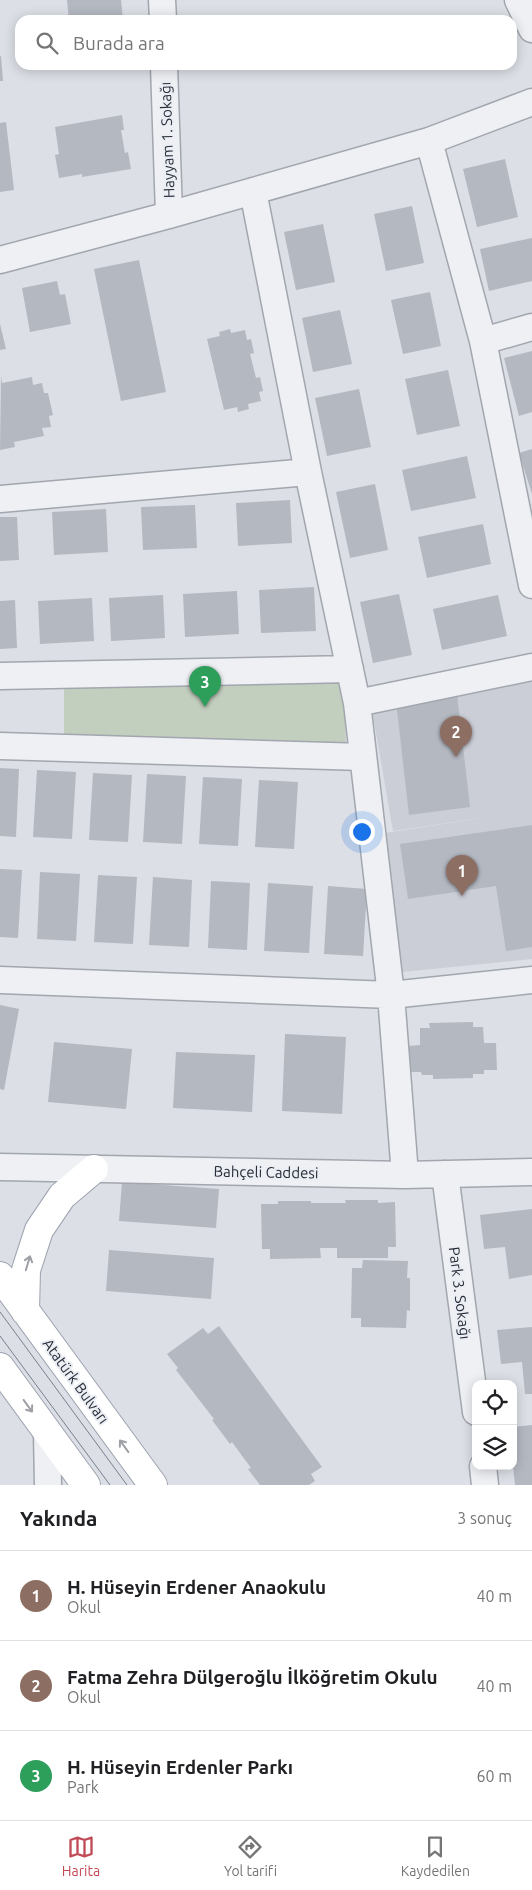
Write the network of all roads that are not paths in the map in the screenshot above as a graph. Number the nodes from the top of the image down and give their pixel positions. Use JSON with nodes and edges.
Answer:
{"nodes":[{"id":1,"x":162,"y":0,"type":"edge"},
{"id":2,"x":518,"y":0,"type":"edge"},
{"id":3,"x":163,"y":15,"type":"edge"},
{"id":4,"x":532,"y":29,"type":"edge"},
{"id":5,"x":164,"y":70,"type":"edge"},
{"id":6,"x":532,"y":102,"type":"edge"},
{"id":7,"x":429,"y":141,"type":"junction"},
{"id":8,"x":252,"y":191,"type":"junction"},
{"id":9,"x":169,"y":215,"type":"junction"},
{"id":10,"x":0,"y":260,"type":"edge"},
{"id":11,"x":532,"y":327,"type":"edge"},
{"id":12,"x":483,"y":341,"type":"junction"},
{"id":13,"x":308,"y":472,"type":"junction"},
{"id":14,"x":0,"y":499,"type":"edge"},
{"id":15,"x":530,"y":569,"type":"edge"},
{"id":16,"x":532,"y":667,"type":"edge"},
{"id":17,"x":350,"y":670,"type":"junction"},
{"id":18,"x":0,"y":676,"type":"edge"},
{"id":19,"x":357,"y":703,"type":"junction"},
{"id":20,"x":0,"y":746,"type":"edge"},
{"id":21,"x":363,"y":757,"type":"junction"},
{"id":22,"x":0,"y":980,"type":"edge"},
{"id":23,"x":532,"y":980,"type":"edge"},
{"id":24,"x":391,"y":995,"type":"junction"},
{"id":25,"x":0,"y":1167,"type":"edge"},
{"id":26,"x":94,"y":1169,"type":"junction"},
{"id":27,"x":532,"y":1172,"type":"edge"},
{"id":28,"x":445,"y":1174,"type":"junction"},
{"id":29,"x":405,"y":1175,"type":"junction"},
{"id":30,"x":0,"y":1276,"type":"edge"},
{"id":31,"x":24,"y":1311,"type":"junction"},
{"id":32,"x":0,"y":1367,"type":"edge"},
{"id":33,"x":472,"y":1381,"type":"edge"},
{"id":34,"x":47,"y":1432,"type":"junction"},
{"id":35,"x":483,"y":1470,"type":"edge"},
{"id":36,"x":48,"y":1485,"type":"edge"},
{"id":37,"x":86,"y":1485,"type":"edge"},
{"id":38,"x":153,"y":1485,"type":"edge"},
{"id":39,"x":485,"y":1485,"type":"edge"}],
"edges":[{"from":1,"to":3,"type":"street"},
{"from":2,"to":4,"type":"street"},
{"from":5,"to":9,"type":"street","name":"Hayyam 1. Sokağı"},
{"from":6,"to":7,"type":"street"},
{"from":7,"to":8,"type":"street"},
{"from":7,"to":12,"type":"street"},
{"from":8,"to":9,"type":"street"},
{"from":8,"to":13,"type":"street"},
{"from":9,"to":10,"type":"street"},
{"from":11,"to":12,"type":"street"},
{"from":12,"to":15,"type":"street"},
{"from":13,"to":14,"type":"street"},
{"from":13,"to":17,"type":"street"},
{"from":16,"to":19,"type":"street"},
{"from":17,"to":18,"type":"street"},
{"from":17,"to":19,"type":"street"},
{"from":19,"to":21,"type":"street"},
{"from":20,"to":21,"type":"street"},
{"from":21,"to":24,"type":"street"},
{"from":22,"to":24,"type":"street"},
{"from":23,"to":24,"type":"street"},
{"from":24,"to":29,"type":"street"},
{"from":25,"to":26,"type":"street","name":"Bahçeli Caddesi"},
{"from":26,"to":29,"type":"street","name":"Bahçeli Caddesi"},
{"from":31,"to":26,"type":"main road","one_way":true},
{"from":27,"to":28,"type":"street","name":"Bahçeli Caddesi"},
{"from":28,"to":29,"type":"street","name":"Bahçeli Caddesi"},
{"from":28,"to":33,"type":"street","name":"Park 3. Sokağı"},
{"from":30,"to":31,"type":"main road","name":"Atatürk Bulvarı"},
{"from":38,"to":31,"type":"main road","name":"Atatürk Bulvarı","one_way":true},
{"from":32,"to":34,"type":"main road","one_way":true},
{"from":34,"to":36,"type":"street"},
{"from":34,"to":37,"type":"main road"},
{"from":35,"to":39,"type":"street"}]}
